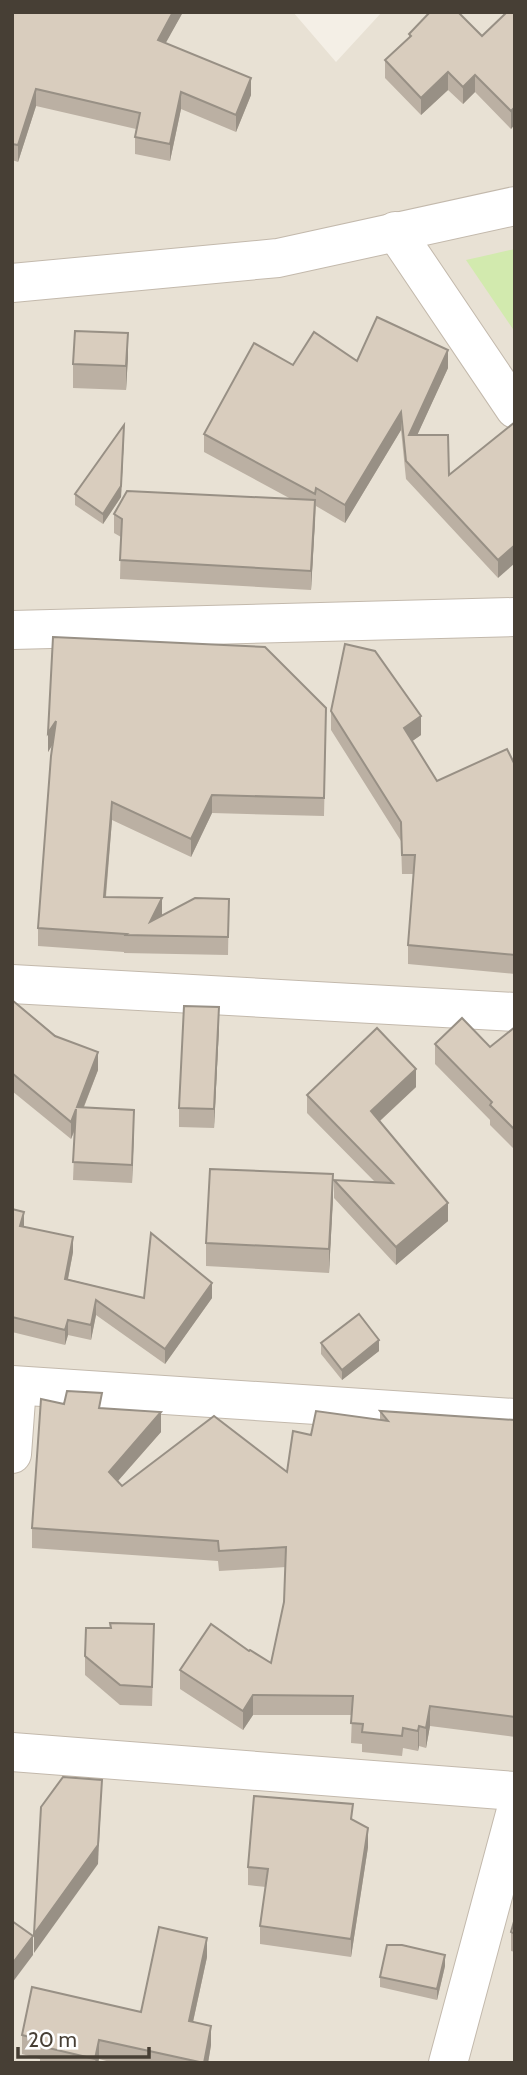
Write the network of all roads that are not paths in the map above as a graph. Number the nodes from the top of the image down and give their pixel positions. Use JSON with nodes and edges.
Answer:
{"nodes":[{"id":1,"x":515,"y":206,"type":"edge"},
{"id":2,"x":395,"y":231,"type":"junction"},
{"id":3,"x":12,"y":283,"type":"edge"},
{"id":4,"x":515,"y":409,"type":"edge"},
{"id":5,"x":515,"y":617,"type":"edge"},
{"id":6,"x":12,"y":630,"type":"edge"},
{"id":7,"x":12,"y":985,"type":"edge"},
{"id":8,"x":515,"y":1012,"type":"edge"},
{"id":9,"x":15,"y":1385,"type":"edge"},
{"id":10,"x":515,"y":1418,"type":"edge"},
{"id":11,"x":12,"y":1454,"type":"edge"},
{"id":12,"x":12,"y":1752,"type":"edge"},
{"id":13,"x":515,"y":1791,"type":"edge"},
{"id":14,"x":515,"y":1814,"type":"edge"},
{"id":15,"x":448,"y":2063,"type":"edge"}],
"edges":[{"from":1,"to":2,"type":"street"},
{"from":2,"to":3,"type":"street"},
{"from":2,"to":4,"type":"street"},
{"from":5,"to":6,"type":"street"},
{"from":7,"to":8,"type":"street"},
{"from":9,"to":10,"type":"street"},
{"from":9,"to":11,"type":"street"},
{"from":12,"to":13,"type":"street"},
{"from":14,"to":15,"type":"street"}]}
